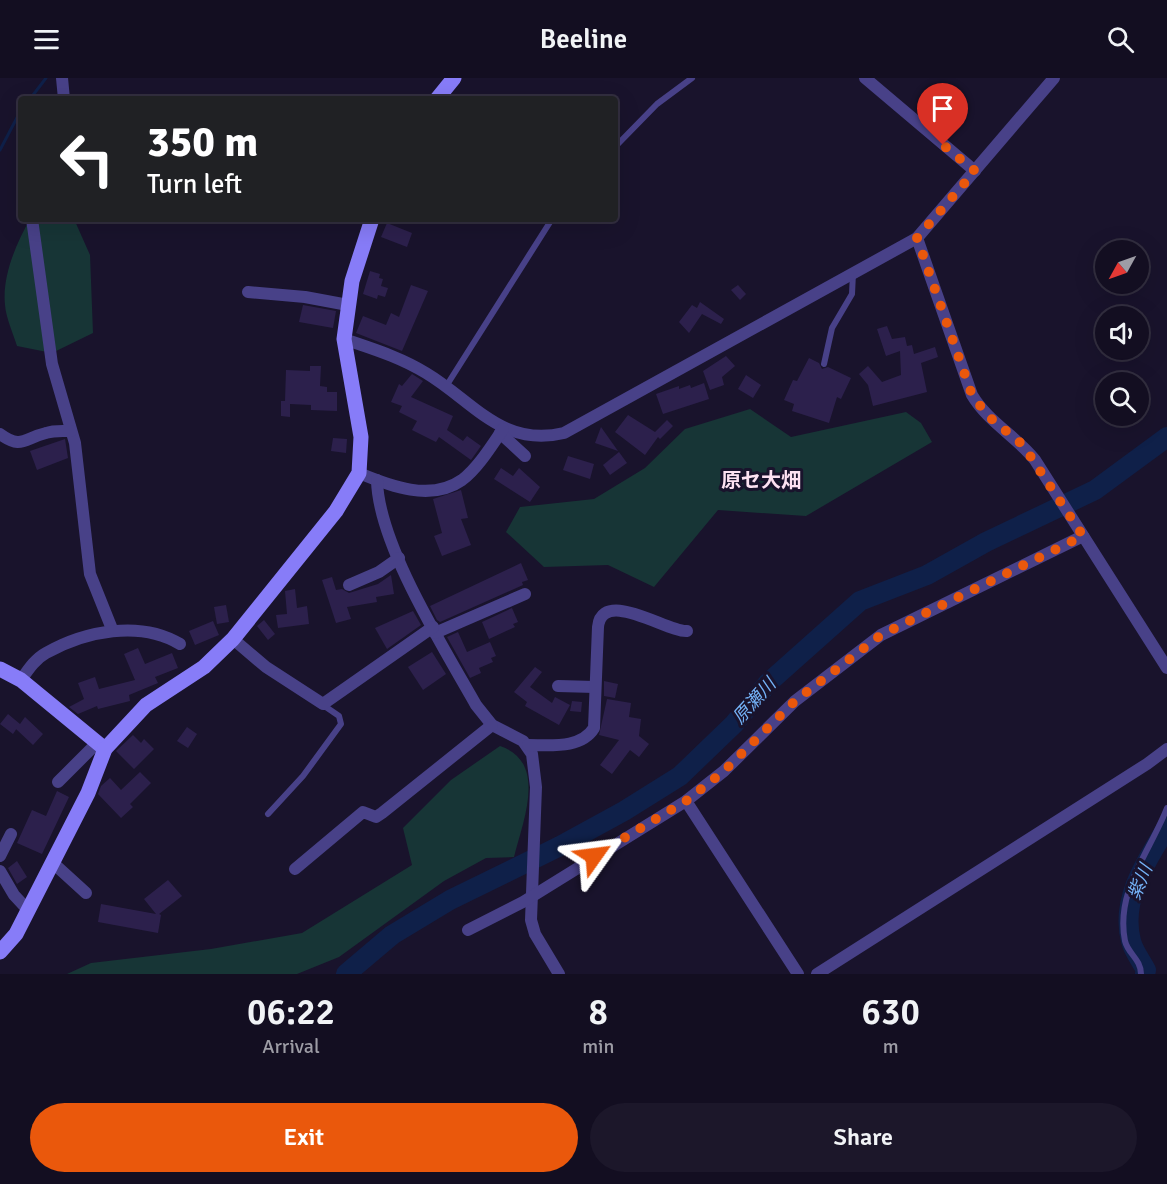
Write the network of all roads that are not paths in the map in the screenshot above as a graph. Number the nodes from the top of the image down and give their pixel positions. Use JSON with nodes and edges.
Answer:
{"nodes":[{"id":1,"x":62,"y":78,"type":"edge"},
{"id":2,"x":454,"y":78,"type":"edge"},
{"id":3,"x":692,"y":78,"type":"edge"},
{"id":4,"x":865,"y":78,"type":"edge"},
{"id":5,"x":1054,"y":78,"type":"edge"},
{"id":6,"x":64,"y":96,"type":"edge"},
{"id":7,"x":439,"y":96,"type":"edge"},
{"id":8,"x":618,"y":144,"type":"edge"},
{"id":9,"x":975,"y":171,"type":"junction"},
{"id":10,"x":33,"y":222,"type":"edge"},
{"id":11,"x":371,"y":222,"type":"edge"},
{"id":12,"x":550,"y":222,"type":"edge"},
{"id":13,"x":917,"y":238,"type":"junction"},
{"id":14,"x":853,"y":273,"type":"junction"},
{"id":15,"x":248,"y":292,"type":"dead end"},
{"id":16,"x":348,"y":305,"type":"junction"},
{"id":17,"x":345,"y":339,"type":"junction"},
{"id":18,"x":824,"y":364,"type":"dead end"},
{"id":19,"x":445,"y":387,"type":"junction"},
{"id":20,"x":71,"y":431,"type":"junction"},
{"id":21,"x":501,"y":431,"type":"junction"},
{"id":22,"x":0,"y":434,"type":"edge"},
{"id":23,"x":525,"y":456,"type":"dead end"},
{"id":24,"x":359,"y":473,"type":"junction"},
{"id":25,"x":377,"y":480,"type":"junction"},
{"id":26,"x":1082,"y":534,"type":"junction"},
{"id":27,"x":399,"y":558,"type":"junction"},
{"id":28,"x":349,"y":585,"type":"dead end"},
{"id":29,"x":525,"y":594,"type":"dead end"},
{"id":30,"x":112,"y":629,"type":"junction"},
{"id":31,"x":434,"y":630,"type":"junction"},
{"id":32,"x":687,"y":631,"type":"dead end"},
{"id":33,"x":233,"y":639,"type":"junction"},
{"id":34,"x":180,"y":644,"type":"dead end"},
{"id":35,"x":1167,"y":668,"type":"edge"},
{"id":36,"x":0,"y":669,"type":"edge"},
{"id":37,"x":21,"y":680,"type":"junction"},
{"id":38,"x":558,"y":686,"type":"dead end"},
{"id":39,"x":595,"y":687,"type":"junction"},
{"id":40,"x":323,"y":705,"type":"junction"},
{"id":41,"x":492,"y":725,"type":"junction"},
{"id":42,"x":528,"y":745,"type":"junction"},
{"id":43,"x":100,"y":747,"type":"junction"},
{"id":44,"x":1166,"y":753,"type":"edge"},
{"id":45,"x":58,"y":782,"type":"dead end"},
{"id":46,"x":686,"y":801,"type":"junction"},
{"id":47,"x":1167,"y":808,"type":"edge"},
{"id":48,"x":268,"y":814,"type":"dead end"},
{"id":49,"x":11,"y":834,"type":"dead end"},
{"id":50,"x":0,"y":856,"type":"edge"},
{"id":51,"x":52,"y":862,"type":"junction"},
{"id":52,"x":295,"y":869,"type":"dead end"},
{"id":53,"x":0,"y":871,"type":"edge"},
{"id":54,"x":86,"y":893,"type":"dead end"},
{"id":55,"x":533,"y":895,"type":"junction"},
{"id":56,"x":27,"y":909,"type":"junction"},
{"id":57,"x":468,"y":930,"type":"dead end"},
{"id":58,"x":0,"y":952,"type":"edge"},
{"id":59,"x":559,"y":974,"type":"edge"},
{"id":60,"x":798,"y":974,"type":"edge"},
{"id":61,"x":817,"y":974,"type":"edge"},
{"id":62,"x":1141,"y":974,"type":"edge"}],
"edges":[{"from":1,"to":6,"type":"street"},
{"from":2,"to":7,"type":"street"},
{"from":3,"to":8,"type":"lane"},
{"from":4,"to":9,"type":"street"},
{"from":5,"to":9,"type":"street"},
{"from":9,"to":13,"type":"street"},
{"from":10,"to":20,"type":"street"},
{"from":11,"to":16,"type":"street"},
{"from":12,"to":19,"type":"lane"},
{"from":13,"to":14,"type":"street"},
{"from":13,"to":26,"type":"street"},
{"from":14,"to":18,"type":"lane"},
{"from":14,"to":21,"type":"street"},
{"from":15,"to":16,"type":"street"},
{"from":16,"to":17,"type":"street"},
{"from":17,"to":19,"type":"street"},
{"from":17,"to":24,"type":"street"},
{"from":19,"to":21,"type":"street"},
{"from":20,"to":22,"type":"street"},
{"from":20,"to":30,"type":"street"},
{"from":21,"to":23,"type":"street"},
{"from":21,"to":25,"type":"street"},
{"from":24,"to":25,"type":"street"},
{"from":24,"to":33,"type":"street"},
{"from":25,"to":27,"type":"street"},
{"from":26,"to":35,"type":"street"},
{"from":26,"to":46,"type":"street"},
{"from":27,"to":28,"type":"street"},
{"from":27,"to":31,"type":"street"},
{"from":29,"to":31,"type":"street"},
{"from":30,"to":34,"type":"street"},
{"from":30,"to":37,"type":"street"},
{"from":31,"to":40,"type":"street"},
{"from":31,"to":41,"type":"street"},
{"from":32,"to":39,"type":"street"},
{"from":33,"to":40,"type":"street"},
{"from":33,"to":43,"type":"street"},
{"from":36,"to":37,"type":"street"},
{"from":37,"to":43,"type":"street"},
{"from":38,"to":39,"type":"street"},
{"from":39,"to":42,"type":"street"},
{"from":40,"to":48,"type":"lane"},
{"from":41,"to":42,"type":"street"},
{"from":41,"to":52,"type":"street"},
{"from":42,"to":55,"type":"street"},
{"from":43,"to":45,"type":"street"},
{"from":43,"to":51,"type":"street"},
{"from":44,"to":61,"type":"street"},
{"from":46,"to":55,"type":"street"},
{"from":46,"to":60,"type":"street"},
{"from":47,"to":62,"type":"lane"},
{"from":49,"to":50,"type":"street"},
{"from":51,"to":54,"type":"street"},
{"from":51,"to":56,"type":"street"},
{"from":53,"to":56,"type":"street"},
{"from":55,"to":57,"type":"street"},
{"from":55,"to":59,"type":"street"},
{"from":56,"to":58,"type":"street"}]}
